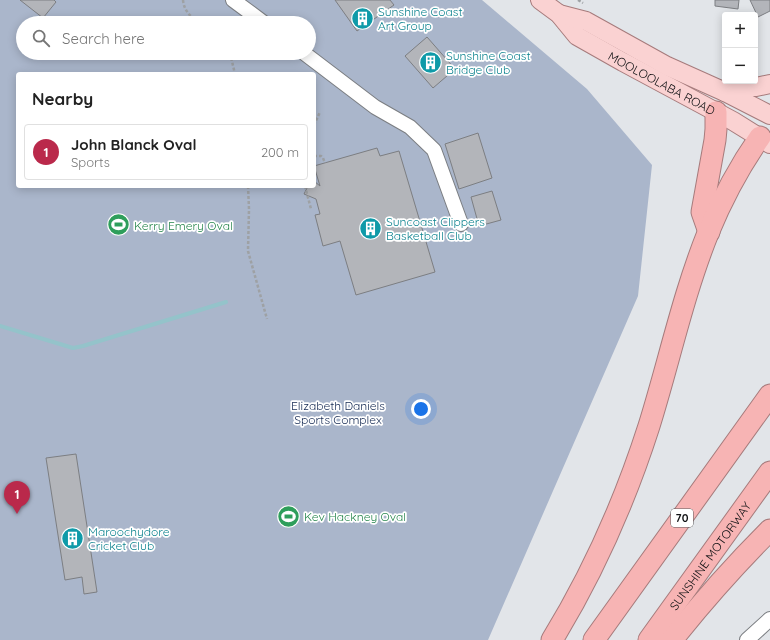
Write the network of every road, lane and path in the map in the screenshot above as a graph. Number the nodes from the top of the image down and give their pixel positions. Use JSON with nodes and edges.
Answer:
{"nodes":[{"id":1,"x":183,"y":0,"type":"edge"},
{"id":2,"x":233,"y":0,"type":"edge"},
{"id":3,"x":540,"y":0,"type":"edge"},
{"id":4,"x":559,"y":14,"type":"junction"},
{"id":5,"x":191,"y":16,"type":"edge"},
{"id":6,"x":255,"y":16,"type":"edge"},
{"id":7,"x":232,"y":60,"type":"edge"},
{"id":8,"x":313,"y":60,"type":"edge"},
{"id":9,"x":235,"y":72,"type":"edge"},
{"id":10,"x":770,"y":84,"type":"edge"},
{"id":11,"x":724,"y":92,"type":"junction"},
{"id":12,"x":320,"y":112,"type":"dead end"},
{"id":13,"x":716,"y":112,"type":"junction"},
{"id":14,"x":770,"y":115,"type":"edge"},
{"id":15,"x":770,"y":119,"type":"edge"},
{"id":16,"x":316,"y":121,"type":"edge"},
{"id":17,"x":765,"y":140,"type":"edge"},
{"id":18,"x":316,"y":156,"type":"edge"},
{"id":19,"x":325,"y":163,"type":"dead end"},
{"id":20,"x":248,"y":188,"type":"edge"},
{"id":21,"x":306,"y":188,"type":"edge"},
{"id":22,"x":311,"y":209,"type":"dead end"},
{"id":23,"x":461,"y":224,"type":"dead end"},
{"id":24,"x":708,"y":232,"type":"junction"},
{"id":25,"x":267,"y":319,"type":"dead end"},
{"id":26,"x":770,"y":395,"type":"edge"},
{"id":27,"x":770,"y":472,"type":"edge"},
{"id":28,"x":770,"y":530,"type":"edge"},
{"id":29,"x":770,"y":619,"type":"edge"},
{"id":30,"x":552,"y":640,"type":"edge"},
{"id":31,"x":594,"y":640,"type":"edge"},
{"id":32,"x":649,"y":640,"type":"edge"},
{"id":33,"x":672,"y":640,"type":"edge"},
{"id":34,"x":747,"y":640,"type":"edge"}],
"edges":[{"from":1,"to":5,"type":"path"},
{"from":2,"to":6,"type":"street"},
{"from":3,"to":4,"type":"main road","name":"MOOLOOLABA ROAD"},
{"from":4,"to":11,"type":"main road","name":"MOOLOOLABA ROAD"},
{"from":4,"to":13,"type":"main road","name":"MOOLOOLABA ROAD"},
{"from":7,"to":9,"type":"path"},
{"from":8,"to":23,"type":"street"},
{"from":10,"to":11,"type":"main road"},
{"from":11,"to":14,"type":"main road","name":"MOOLOOLABA ROAD"},
{"from":12,"to":16,"type":"path"},
{"from":13,"to":17,"type":"main road","name":"MOOLOOLABA ROAD"},
{"from":13,"to":24,"type":"highway"},
{"from":15,"to":17,"type":"main road"},
{"from":17,"to":24,"type":"highway"},
{"from":18,"to":19,"type":"path"},
{"from":20,"to":25,"type":"path"},
{"from":21,"to":22,"type":"path"},
{"from":24,"to":30,"type":"highway"},
{"from":26,"to":31,"type":"highway","number":"70"},
{"from":27,"to":32,"type":"highway","name":"SUNSHINE MOTORWAY"},
{"from":28,"to":33,"type":"highway"},
{"from":29,"to":34,"type":"street"}]}
